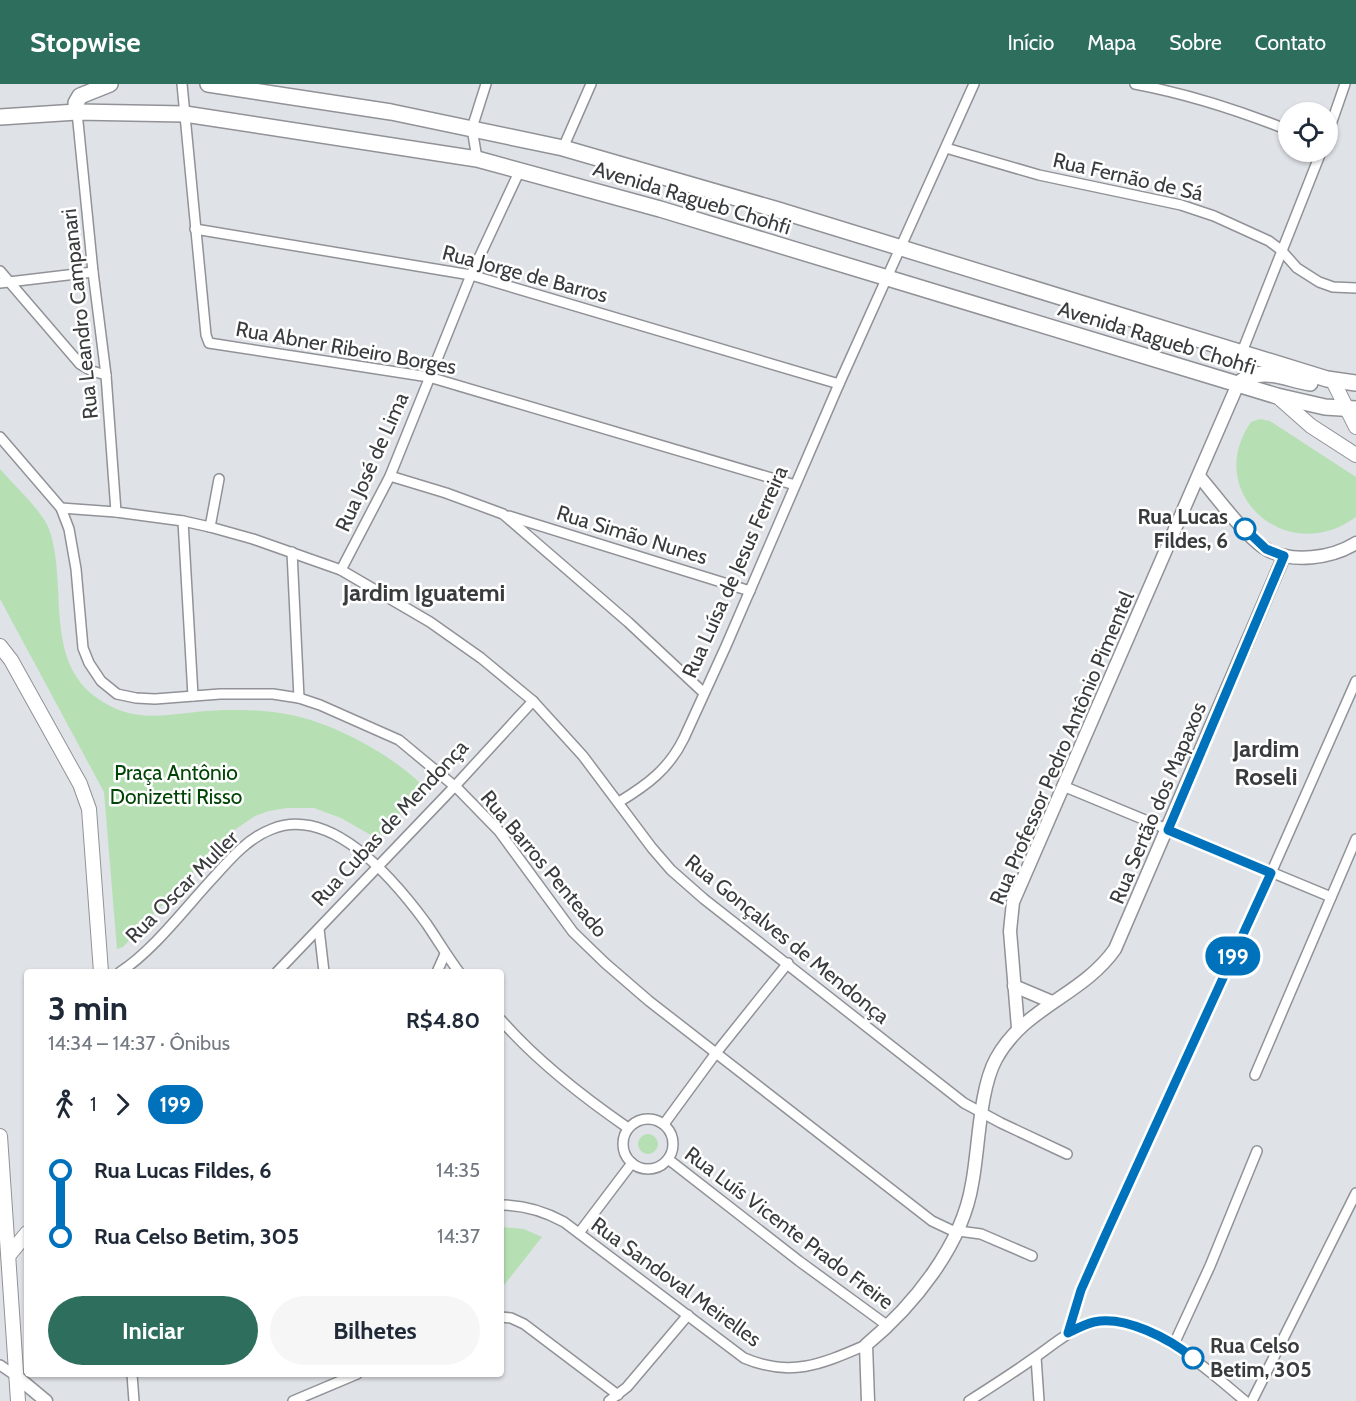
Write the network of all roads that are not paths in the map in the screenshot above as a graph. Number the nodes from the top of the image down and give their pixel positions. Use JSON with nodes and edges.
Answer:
{"nodes":[{"id":1,"x":111,"y":84,"type":"edge"},
{"id":2,"x":182,"y":84,"type":"edge"},
{"id":3,"x":208,"y":84,"type":"edge"},
{"id":4,"x":486,"y":84,"type":"edge"},
{"id":5,"x":591,"y":84,"type":"edge"},
{"id":6,"x":974,"y":84,"type":"edge"},
{"id":7,"x":1135,"y":84,"type":"edge"},
{"id":8,"x":1346,"y":84,"type":"edge"},
{"id":9,"x":254,"y":87,"type":"edge"},
{"id":10,"x":1338,"y":106,"type":"edge"},
{"id":11,"x":77,"y":112,"type":"junction"},
{"id":12,"x":185,"y":114,"type":"junction"},
{"id":13,"x":0,"y":117,"type":"edge"},
{"id":14,"x":1278,"y":126,"type":"edge"},
{"id":15,"x":472,"y":128,"type":"junction"},
{"id":16,"x":563,"y":148,"type":"junction"},
{"id":17,"x":946,"y":148,"type":"junction"},
{"id":18,"x":477,"y":159,"type":"junction"},
{"id":19,"x":1317,"y":162,"type":"edge"},
{"id":20,"x":520,"y":170,"type":"junction"},
{"id":21,"x":195,"y":228,"type":"junction"},
{"id":22,"x":900,"y":248,"type":"junction"},
{"id":23,"x":1281,"y":250,"type":"junction"},
{"id":24,"x":0,"y":272,"type":"edge"},
{"id":25,"x":93,"y":272,"type":"junction"},
{"id":26,"x":471,"y":275,"type":"junction"},
{"id":27,"x":886,"y":279,"type":"junction"},
{"id":28,"x":4,"y":283,"type":"edge"},
{"id":29,"x":1356,"y":288,"type":"edge"},
{"id":30,"x":1242,"y":352,"type":"junction"},
{"id":31,"x":106,"y":375,"type":"junction"},
{"id":32,"x":429,"y":376,"type":"junction"},
{"id":33,"x":1330,"y":380,"type":"junction"},
{"id":34,"x":1356,"y":383,"type":"edge"},
{"id":35,"x":839,"y":384,"type":"junction"},
{"id":36,"x":1239,"y":384,"type":"junction"},
{"id":37,"x":1277,"y":396,"type":"junction"},
{"id":38,"x":1351,"y":410,"type":"edge"},
{"id":39,"x":1356,"y":427,"type":"edge"},
{"id":40,"x":0,"y":437,"type":"edge"},
{"id":41,"x":1356,"y":455,"type":"edge"},
{"id":42,"x":390,"y":476,"type":"junction"},
{"id":43,"x":1199,"y":476,"type":"junction"},
{"id":44,"x":219,"y":480,"type":"dead end"},
{"id":45,"x":795,"y":485,"type":"junction"},
{"id":46,"x":61,"y":508,"type":"junction"},
{"id":47,"x":116,"y":512,"type":"junction"},
{"id":48,"x":503,"y":514,"type":"junction"},
{"id":49,"x":183,"y":521,"type":"junction"},
{"id":50,"x":210,"y":526,"type":"junction"},
{"id":51,"x":1356,"y":543,"type":"edge"},
{"id":52,"x":292,"y":552,"type":"junction"},
{"id":53,"x":1284,"y":556,"type":"junction"},
{"id":54,"x":341,"y":570,"type":"junction"},
{"id":55,"x":750,"y":591,"type":"junction"},
{"id":56,"x":0,"y":646,"type":"edge"},
{"id":57,"x":1356,"y":681,"type":"edge"},
{"id":58,"x":704,"y":693,"type":"junction"},
{"id":59,"x":193,"y":696,"type":"junction"},
{"id":60,"x":299,"y":698,"type":"junction"},
{"id":61,"x":533,"y":701,"type":"junction"},
{"id":62,"x":455,"y":786,"type":"junction"},
{"id":63,"x":1063,"y":786,"type":"junction"},
{"id":64,"x":619,"y":802,"type":"junction"},
{"id":65,"x":1168,"y":830,"type":"junction"},
{"id":66,"x":1356,"y":839,"type":"edge"},
{"id":67,"x":378,"y":867,"type":"junction"},
{"id":68,"x":1271,"y":873,"type":"junction"},
{"id":69,"x":1331,"y":897,"type":"junction"},
{"id":70,"x":319,"y":929,"type":"junction"},
{"id":71,"x":445,"y":954,"type":"junction"},
{"id":72,"x":788,"y":963,"type":"junction"},
{"id":73,"x":101,"y":969,"type":"edge"},
{"id":74,"x":124,"y":969,"type":"edge"},
{"id":75,"x":280,"y":969,"type":"edge"},
{"id":76,"x":324,"y":969,"type":"edge"},
{"id":77,"x":439,"y":969,"type":"edge"},
{"id":78,"x":457,"y":969,"type":"edge"},
{"id":79,"x":1014,"y":986,"type":"junction"},
{"id":80,"x":1052,"y":1002,"type":"junction"},
{"id":81,"x":504,"y":1023,"type":"edge"},
{"id":82,"x":1018,"y":1028,"type":"junction"},
{"id":83,"x":717,"y":1053,"type":"junction"},
{"id":84,"x":1256,"y":1075,"type":"dead end"},
{"id":85,"x":982,"y":1114,"type":"junction"},
{"id":86,"x":664,"y":1124,"type":"junction"},
{"id":87,"x":628,"y":1128,"type":"junction"},
{"id":88,"x":0,"y":1136,"type":"edge"},
{"id":89,"x":1257,"y":1151,"type":"dead end"},
{"id":90,"x":1067,"y":1154,"type":"dead end"},
{"id":91,"x":668,"y":1159,"type":"junction"},
{"id":92,"x":632,"y":1163,"type":"junction"},
{"id":93,"x":1356,"y":1193,"type":"edge"},
{"id":94,"x":504,"y":1205,"type":"edge"},
{"id":95,"x":957,"y":1231,"type":"junction"},
{"id":96,"x":579,"y":1233,"type":"junction"},
{"id":97,"x":24,"y":1236,"type":"edge"},
{"id":98,"x":9,"y":1254,"type":"junction"},
{"id":99,"x":1032,"y":1256,"type":"dead end"},
{"id":100,"x":688,"y":1315,"type":"junction"},
{"id":101,"x":504,"y":1317,"type":"edge"},
{"id":102,"x":888,"y":1326,"type":"junction"},
{"id":103,"x":1068,"y":1333,"type":"junction"},
{"id":104,"x":1174,"y":1344,"type":"junction"},
{"id":105,"x":866,"y":1345,"type":"junction"},
{"id":106,"x":1036,"y":1357,"type":"junction"},
{"id":107,"x":0,"y":1365,"type":"edge"},
{"id":108,"x":16,"y":1376,"type":"junction"},
{"id":109,"x":132,"y":1377,"type":"edge"},
{"id":110,"x":350,"y":1377,"type":"edge"},
{"id":111,"x":618,"y":1395,"type":"junction"},
{"id":112,"x":18,"y":1401,"type":"edge"},
{"id":113,"x":46,"y":1401,"type":"edge"},
{"id":114,"x":134,"y":1401,"type":"edge"},
{"id":115,"x":293,"y":1401,"type":"edge"},
{"id":116,"x":609,"y":1401,"type":"edge"},
{"id":117,"x":868,"y":1401,"type":"edge"},
{"id":118,"x":969,"y":1401,"type":"edge"},
{"id":119,"x":1039,"y":1401,"type":"edge"},
{"id":120,"x":1245,"y":1401,"type":"edge"},
{"id":121,"x":1252,"y":1401,"type":"edge"}],
"edges":[{"from":1,"to":11,"type":"main road"},
{"from":2,"to":12,"type":"street","name":"Rua Abner Ribeiro Borges"},
{"from":3,"to":9,"type":"main road","name":"Avenida Ragueb Chohfi"},
{"from":4,"to":15,"type":"street"},
{"from":5,"to":16,"type":"street"},
{"from":6,"to":17,"type":"street","name":"Rua Luísa de Jesus Ferreira"},
{"from":7,"to":14,"type":"street"},
{"from":8,"to":10,"type":"street"},
{"from":9,"to":15,"type":"main road","name":"Avenida Ragueb Chohfi"},
{"from":11,"to":12,"type":"main road","name":"Avenida Ragueb Chohfi"},
{"from":11,"to":13,"type":"main road","name":"Avenida Ragueb Chohfi"},
{"from":11,"to":25,"type":"street","name":"Rua Leandro Campanari"},
{"from":12,"to":18,"type":"main road","name":"Avenida Ragueb Chohfi"},
{"from":12,"to":21,"type":"street","name":"Rua Abner Ribeiro Borges"},
{"from":15,"to":16,"type":"main road","name":"Avenida Ragueb Chohfi"},
{"from":15,"to":18,"type":"street"},
{"from":16,"to":22,"type":"main road","name":"Avenida Ragueb Chohfi"},
{"from":17,"to":22,"type":"street","name":"Rua Luísa de Jesus Ferreira"},
{"from":17,"to":23,"type":"street","name":"Rua Fernão de Sá"},
{"from":18,"to":20,"type":"main road","name":"Avenida Ragueb Chohfi"},
{"from":19,"to":23,"type":"street"},
{"from":20,"to":26,"type":"street","name":"Rua José de Lima"},
{"from":20,"to":27,"type":"main road","name":"Avenida Ragueb Chohfi"},
{"from":21,"to":26,"type":"street","name":"Rua Jorge de Barros"},
{"from":21,"to":32,"type":"street","name":"Rua Abner Ribeiro Borges"},
{"from":22,"to":27,"type":"street","name":"Rua Luísa de Jesus Ferreira"},
{"from":22,"to":30,"type":"main road","name":"Avenida Ragueb Chohfi"},
{"from":23,"to":29,"type":"street","name":"Rua Fernão de Sá"},
{"from":23,"to":30,"type":"street"},
{"from":24,"to":28,"type":"street"},
{"from":25,"to":28,"type":"street"},
{"from":25,"to":31,"type":"street","name":"Rua Leandro Campanari"},
{"from":26,"to":32,"type":"street","name":"Rua José de Lima"},
{"from":26,"to":35,"type":"street","name":"Rua Jorge de Barros"},
{"from":27,"to":35,"type":"street","name":"Rua Luísa de Jesus Ferreira"},
{"from":27,"to":36,"type":"main road","name":"Avenida Ragueb Chohfi"},
{"from":28,"to":31,"type":"street"},
{"from":30,"to":33,"type":"main road","name":"Avenida Ragueb Chohfi"},
{"from":31,"to":47,"type":"street","name":"Rua Leandro Campanari"},
{"from":32,"to":42,"type":"street","name":"Rua José de Lima"},
{"from":32,"to":45,"type":"street","name":"Rua Abner Ribeiro Borges"},
{"from":33,"to":34,"type":"main road","name":"Avenida Ragueb Chohfi"},
{"from":33,"to":36,"type":"main road"},
{"from":33,"to":38,"type":"main road"},
{"from":35,"to":45,"type":"street","name":"Rua Luísa de Jesus Ferreira"},
{"from":36,"to":37,"type":"main road","name":"Avenida Ragueb Chohfi"},
{"from":36,"to":43,"type":"street","name":"Rua Professor Pedro Antônio Pimentel"},
{"from":37,"to":38,"type":"main road","name":"Avenida Ragueb Chohfi"},
{"from":37,"to":41,"type":"main road"},
{"from":38,"to":39,"type":"main road"},
{"from":40,"to":46,"type":"street","name":"Rua Barros Penteado"},
{"from":42,"to":48,"type":"street","name":"Rua Luísa de Jesus Ferreira"},
{"from":42,"to":54,"type":"street","name":"Rua José de Lima"},
{"from":43,"to":53,"type":"street"},
{"from":43,"to":63,"type":"street","name":"Rua Professor Pedro Antônio Pimentel"},
{"from":44,"to":50,"type":"street"},
{"from":45,"to":55,"type":"street","name":"Rua Luísa de Jesus Ferreira"},
{"from":46,"to":47,"type":"street","name":"Rua Gonçalves de Mendonça"},
{"from":46,"to":59,"type":"street","name":"Rua Barros Penteado"},
{"from":47,"to":49,"type":"street","name":"Rua Gonçalves de Mendonça"},
{"from":48,"to":55,"type":"street","name":"Rua Simão Nunes"},
{"from":48,"to":58,"type":"street","name":"Rua Luísa de Jesus Ferreira"},
{"from":49,"to":50,"type":"street","name":"Rua Gonçalves de Mendonça"},
{"from":49,"to":59,"type":"street"},
{"from":50,"to":52,"type":"street","name":"Rua Gonçalves de Mendonça"},
{"from":51,"to":53,"type":"street"},
{"from":52,"to":54,"type":"street","name":"Rua Gonçalves de Mendonça"},
{"from":52,"to":60,"type":"street"},
{"from":53,"to":65,"type":"street","name":"Rua Sertão dos Mapaxos"},
{"from":54,"to":61,"type":"street","name":"Rua Gonçalves de Mendonça"},
{"from":55,"to":58,"type":"street","name":"Rua Luísa de Jesus Ferreira"},
{"from":56,"to":73,"type":"main road"},
{"from":57,"to":68,"type":"street"},
{"from":58,"to":64,"type":"street"},
{"from":59,"to":60,"type":"street","name":"Rua Barros Penteado"},
{"from":60,"to":62,"type":"street","name":"Rua Barros Penteado"},
{"from":61,"to":62,"type":"street","name":"Rua Cubas de Mendonça"},
{"from":61,"to":64,"type":"street","name":"Rua Gonçalves de Mendonça"},
{"from":62,"to":67,"type":"street","name":"Rua Cubas de Mendonça"},
{"from":62,"to":83,"type":"street","name":"Rua Barros Penteado"},
{"from":63,"to":65,"type":"street"},
{"from":63,"to":79,"type":"street","name":"Rua Professor Pedro Antônio Pimentel"},
{"from":64,"to":72,"type":"street","name":"Rua Gonçalves de Mendonça"},
{"from":65,"to":68,"type":"street"},
{"from":65,"to":80,"type":"street","name":"Rua Sertão dos Mapaxos"},
{"from":66,"to":69,"type":"street"},
{"from":67,"to":70,"type":"street","name":"Rua Cubas de Mendonça"},
{"from":67,"to":71,"type":"street","name":"Rua Oscar Muller"},
{"from":67,"to":74,"type":"street","name":"Rua Oscar Muller"},
{"from":68,"to":69,"type":"street"},
{"from":68,"to":103,"type":"street"},
{"from":69,"to":84,"type":"street"},
{"from":70,"to":75,"type":"street","name":"Rua Cubas de Mendonça"},
{"from":70,"to":76,"type":"street"},
{"from":71,"to":77,"type":"street"},
{"from":71,"to":78,"type":"street","name":"Rua Oscar Muller"},
{"from":72,"to":83,"type":"street"},
{"from":72,"to":85,"type":"street","name":"Rua Gonçalves de Mendonça"},
{"from":79,"to":80,"type":"street"},
{"from":79,"to":82,"type":"street","name":"Rua Professor Pedro Antônio Pimentel"},
{"from":80,"to":82,"type":"street","name":"Rua Sertão dos Mapaxos"},
{"from":81,"to":87,"type":"street"},
{"from":82,"to":85,"type":"street"},
{"from":83,"to":86,"type":"street"},
{"from":83,"to":95,"type":"street","name":"Rua Barros Penteado"},
{"from":85,"to":90,"type":"street","name":"Rua Gonçalves de Mendonça"},
{"from":85,"to":95,"type":"street"},
{"from":86,"to":87,"type":"street"},
{"from":86,"to":91,"type":"street"},
{"from":87,"to":92,"type":"street"},
{"from":88,"to":98,"type":"main road"},
{"from":89,"to":104,"type":"street"},
{"from":91,"to":92,"type":"street"},
{"from":91,"to":102,"type":"street","name":"Rua Luís Vicente Prado Freire"},
{"from":92,"to":96,"type":"street"},
{"from":93,"to":121,"type":"street"},
{"from":94,"to":96,"type":"street","name":"Rua Sandoval Meirelles"},
{"from":95,"to":99,"type":"street","name":"Rua Barros Penteado"},
{"from":95,"to":102,"type":"street"},
{"from":96,"to":100,"type":"street","name":"Rua Sandoval Meirelles"},
{"from":97,"to":98,"type":"main road"},
{"from":98,"to":108,"type":"main road"},
{"from":100,"to":105,"type":"street","name":"Rua Sandoval Meirelles"},
{"from":100,"to":111,"type":"street"},
{"from":101,"to":111,"type":"street"},
{"from":102,"to":105,"type":"street"},
{"from":103,"to":104,"type":"street"},
{"from":103,"to":106,"type":"street"},
{"from":104,"to":120,"type":"street"},
{"from":105,"to":117,"type":"street"},
{"from":106,"to":118,"type":"street"},
{"from":106,"to":119,"type":"street"},
{"from":107,"to":108,"type":"street"},
{"from":108,"to":112,"type":"main road"},
{"from":108,"to":113,"type":"street"},
{"from":109,"to":114,"type":"street"},
{"from":110,"to":115,"type":"street"},
{"from":111,"to":116,"type":"street"}]}
